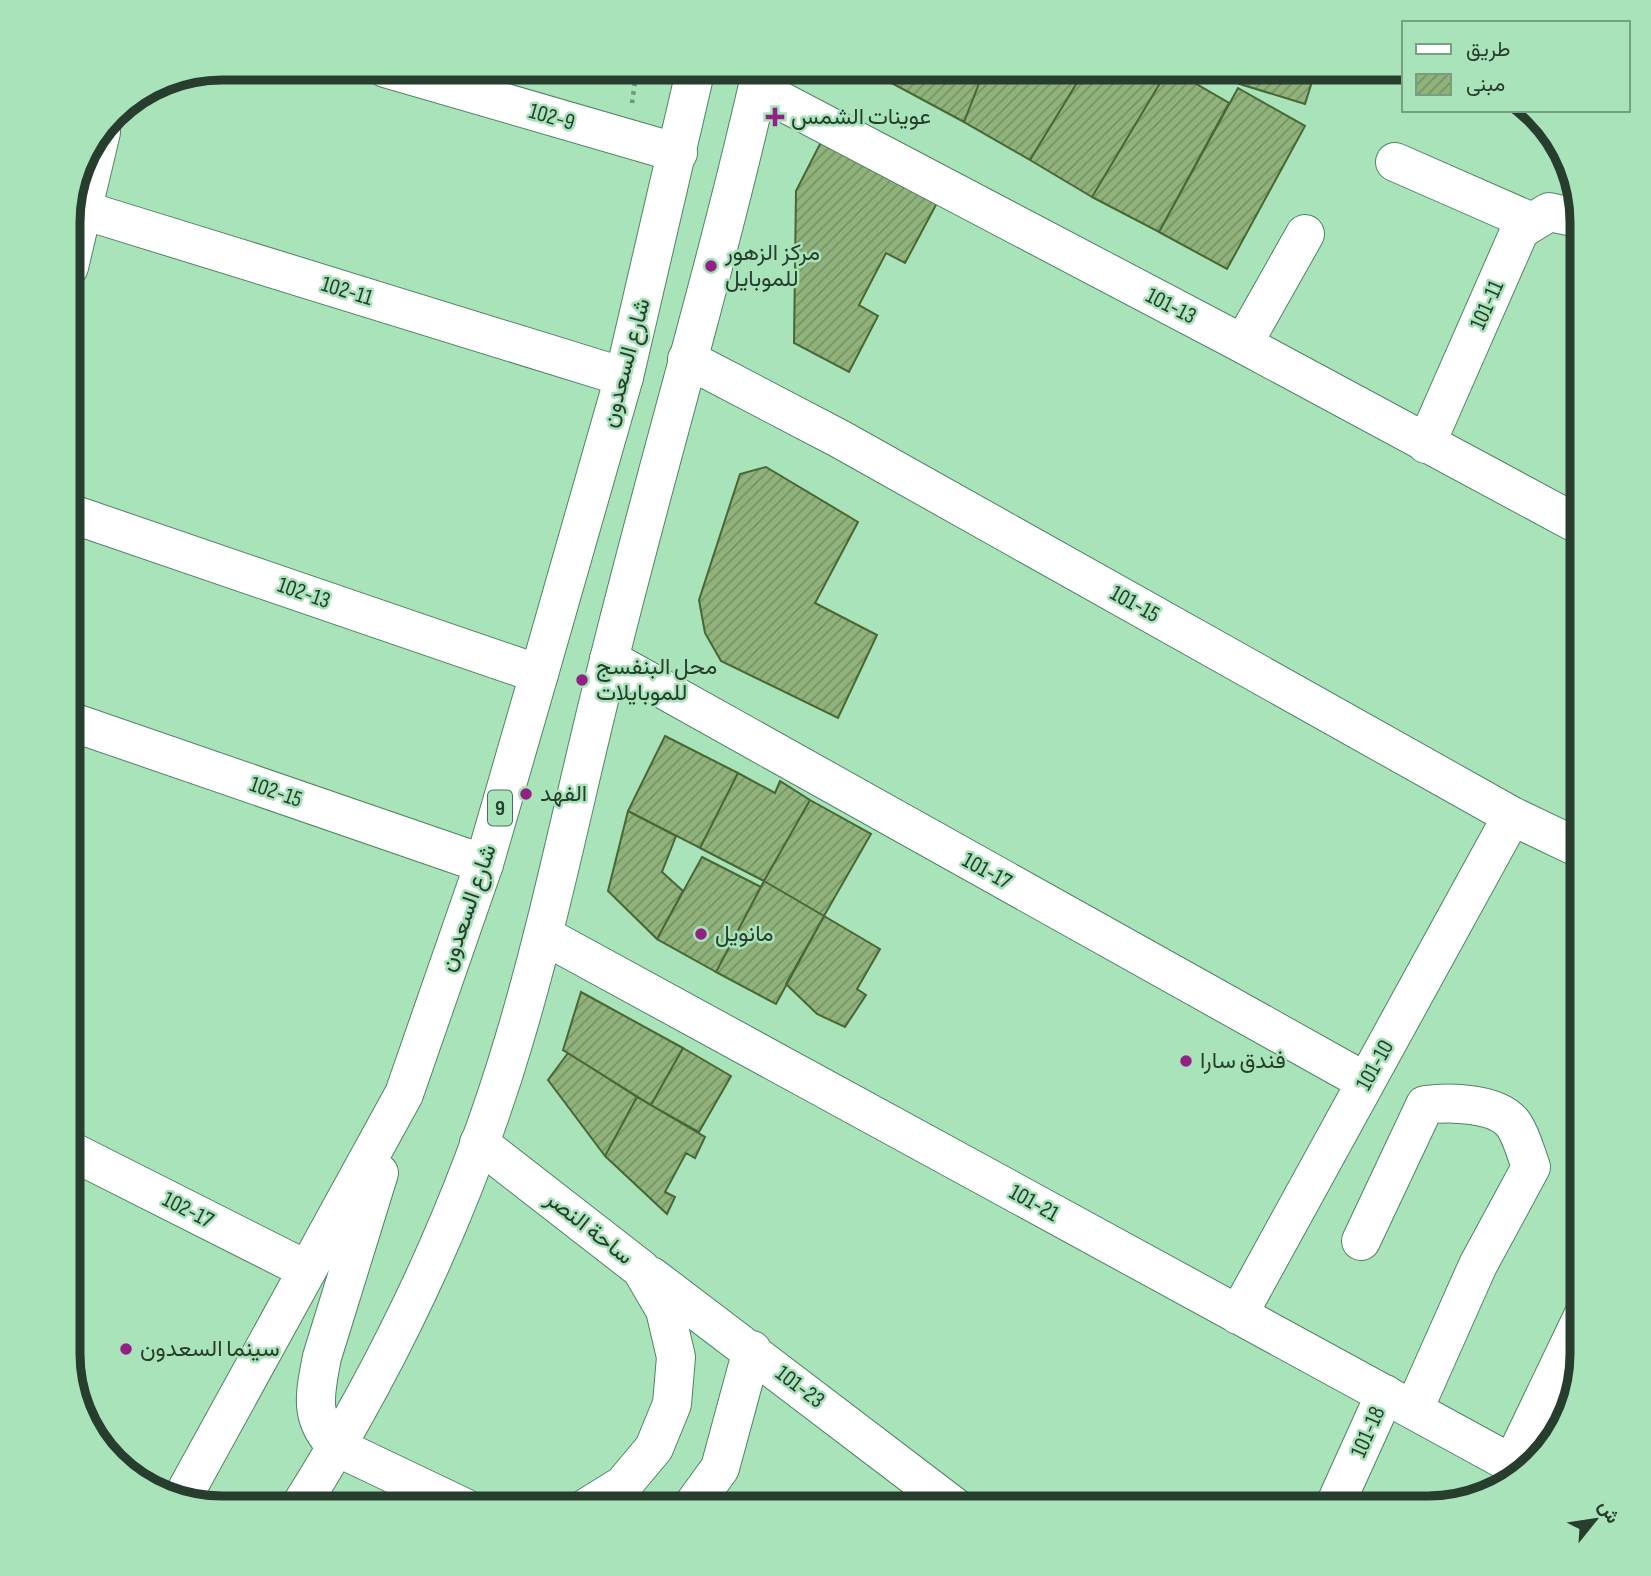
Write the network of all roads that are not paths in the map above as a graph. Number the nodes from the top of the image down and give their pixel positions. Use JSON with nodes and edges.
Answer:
{"nodes":[{"id":1,"x":429,"y":81,"type":"edge"},
{"id":2,"x":693,"y":81,"type":"edge"},
{"id":3,"x":760,"y":81,"type":"edge"},
{"id":4,"x":763,"y":81,"type":"edge"},
{"id":5,"x":678,"y":153,"type":"junction"},
{"id":6,"x":1395,"y":162,"type":"dead end"},
{"id":7,"x":81,"y":210,"type":"edge"},
{"id":8,"x":1570,"y":216,"type":"edge"},
{"id":9,"x":1532,"y":222,"type":"junction"},
{"id":10,"x":1306,"y":233,"type":"dead end"},
{"id":11,"x":1243,"y":344,"type":"junction"},
{"id":12,"x":687,"y":359,"type":"junction"},
{"id":13,"x":624,"y":377,"type":"junction"},
{"id":14,"x":1426,"y":444,"type":"junction"},
{"id":15,"x":81,"y":517,"type":"edge"},
{"id":16,"x":1570,"y":520,"type":"edge"},
{"id":17,"x":609,"y":659,"type":"junction"},
{"id":18,"x":539,"y":674,"type":"junction"},
{"id":19,"x":81,"y":725,"type":"edge"},
{"id":20,"x":1513,"y":816,"type":"junction"},
{"id":21,"x":1570,"y":844,"type":"edge"},
{"id":22,"x":484,"y":864,"type":"junction"},
{"id":23,"x":543,"y":935,"type":"junction"},
{"id":24,"x":1366,"y":1082,"type":"junction"},
{"id":25,"x":404,"y":1094,"type":"junction"},
{"id":26,"x":480,"y":1143,"type":"junction"},
{"id":27,"x":81,"y":1156,"type":"edge"},
{"id":28,"x":1361,"y":1241,"type":"dead end"},
{"id":29,"x":641,"y":1269,"type":"junction"},
{"id":30,"x":307,"y":1270,"type":"junction"},
{"id":31,"x":1238,"y":1315,"type":"junction"},
{"id":32,"x":1570,"y":1346,"type":"edge"},
{"id":33,"x":752,"y":1350,"type":"junction"},
{"id":34,"x":1400,"y":1402,"type":"junction"},
{"id":35,"x":337,"y":1447,"type":"junction"},
{"id":36,"x":1521,"y":1461,"type":"edge"},
{"id":37,"x":1515,"y":1466,"type":"edge"},
{"id":38,"x":186,"y":1491,"type":"edge"},
{"id":39,"x":306,"y":1496,"type":"edge"},
{"id":40,"x":440,"y":1496,"type":"edge"},
{"id":41,"x":605,"y":1496,"type":"edge"},
{"id":42,"x":700,"y":1496,"type":"edge"},
{"id":43,"x":941,"y":1496,"type":"edge"},
{"id":44,"x":1341,"y":1496,"type":"edge"}],
"edges":[{"from":1,"to":5,"type":"street","name":"102-9"},
{"from":2,"to":5,"type":"street","name":"شارع السعدون","number":"9"},
{"from":3,"to":12,"type":"street"},
{"from":4,"to":11,"type":"street","name":"101-13"},
{"from":5,"to":13,"type":"street","name":"شارع السعدون","number":"9"},
{"from":6,"to":9,"type":"street"},
{"from":7,"to":13,"type":"street","name":"102-11"},
{"from":8,"to":9,"type":"street"},
{"from":9,"to":14,"type":"street","name":"101-11"},
{"from":10,"to":11,"type":"street"},
{"from":11,"to":14,"type":"street","name":"101-13"},
{"from":12,"to":17,"type":"street"},
{"from":12,"to":20,"type":"street","name":"101-15"},
{"from":13,"to":18,"type":"street","name":"شارع السعدون","number":"9"},
{"from":14,"to":16,"type":"street","name":"101-13"},
{"from":15,"to":18,"type":"street","name":"102-13"},
{"from":17,"to":23,"type":"street"},
{"from":17,"to":24,"type":"street","name":"101-17"},
{"from":18,"to":22,"type":"street","name":"شارع السعدون","number":"9"},
{"from":19,"to":22,"type":"street","name":"102-15"},
{"from":20,"to":21,"type":"street","name":"101-15"},
{"from":20,"to":24,"type":"street","name":"101-10"},
{"from":22,"to":25,"type":"street","name":"شارع السعدون","number":"9"},
{"from":23,"to":26,"type":"street"},
{"from":23,"to":31,"type":"street","name":"101-21"},
{"from":24,"to":31,"type":"street","name":"101-10"},
{"from":25,"to":30,"type":"street","name":"شارع السعدون","number":"9"},
{"from":25,"to":35,"type":"street"},
{"from":26,"to":29,"type":"street","name":"ساحة النصر"},
{"from":26,"to":35,"type":"street"},
{"from":27,"to":30,"type":"street","name":"102-17"},
{"from":28,"to":34,"type":"street","name":"101-18"},
{"from":29,"to":33,"type":"street","name":"101-23"},
{"from":29,"to":41,"type":"street","name":"ساحة النصر"},
{"from":30,"to":38,"type":"street","name":"شارع السعدون","number":"9"},
{"from":31,"to":34,"type":"street","name":"101-21"},
{"from":32,"to":36,"type":"street"},
{"from":33,"to":42,"type":"street"},
{"from":33,"to":43,"type":"street","name":"101-23"},
{"from":34,"to":37,"type":"street","name":"101-21"},
{"from":34,"to":44,"type":"street","name":"101-18"},
{"from":35,"to":39,"type":"street"},
{"from":35,"to":40,"type":"street"}]}
